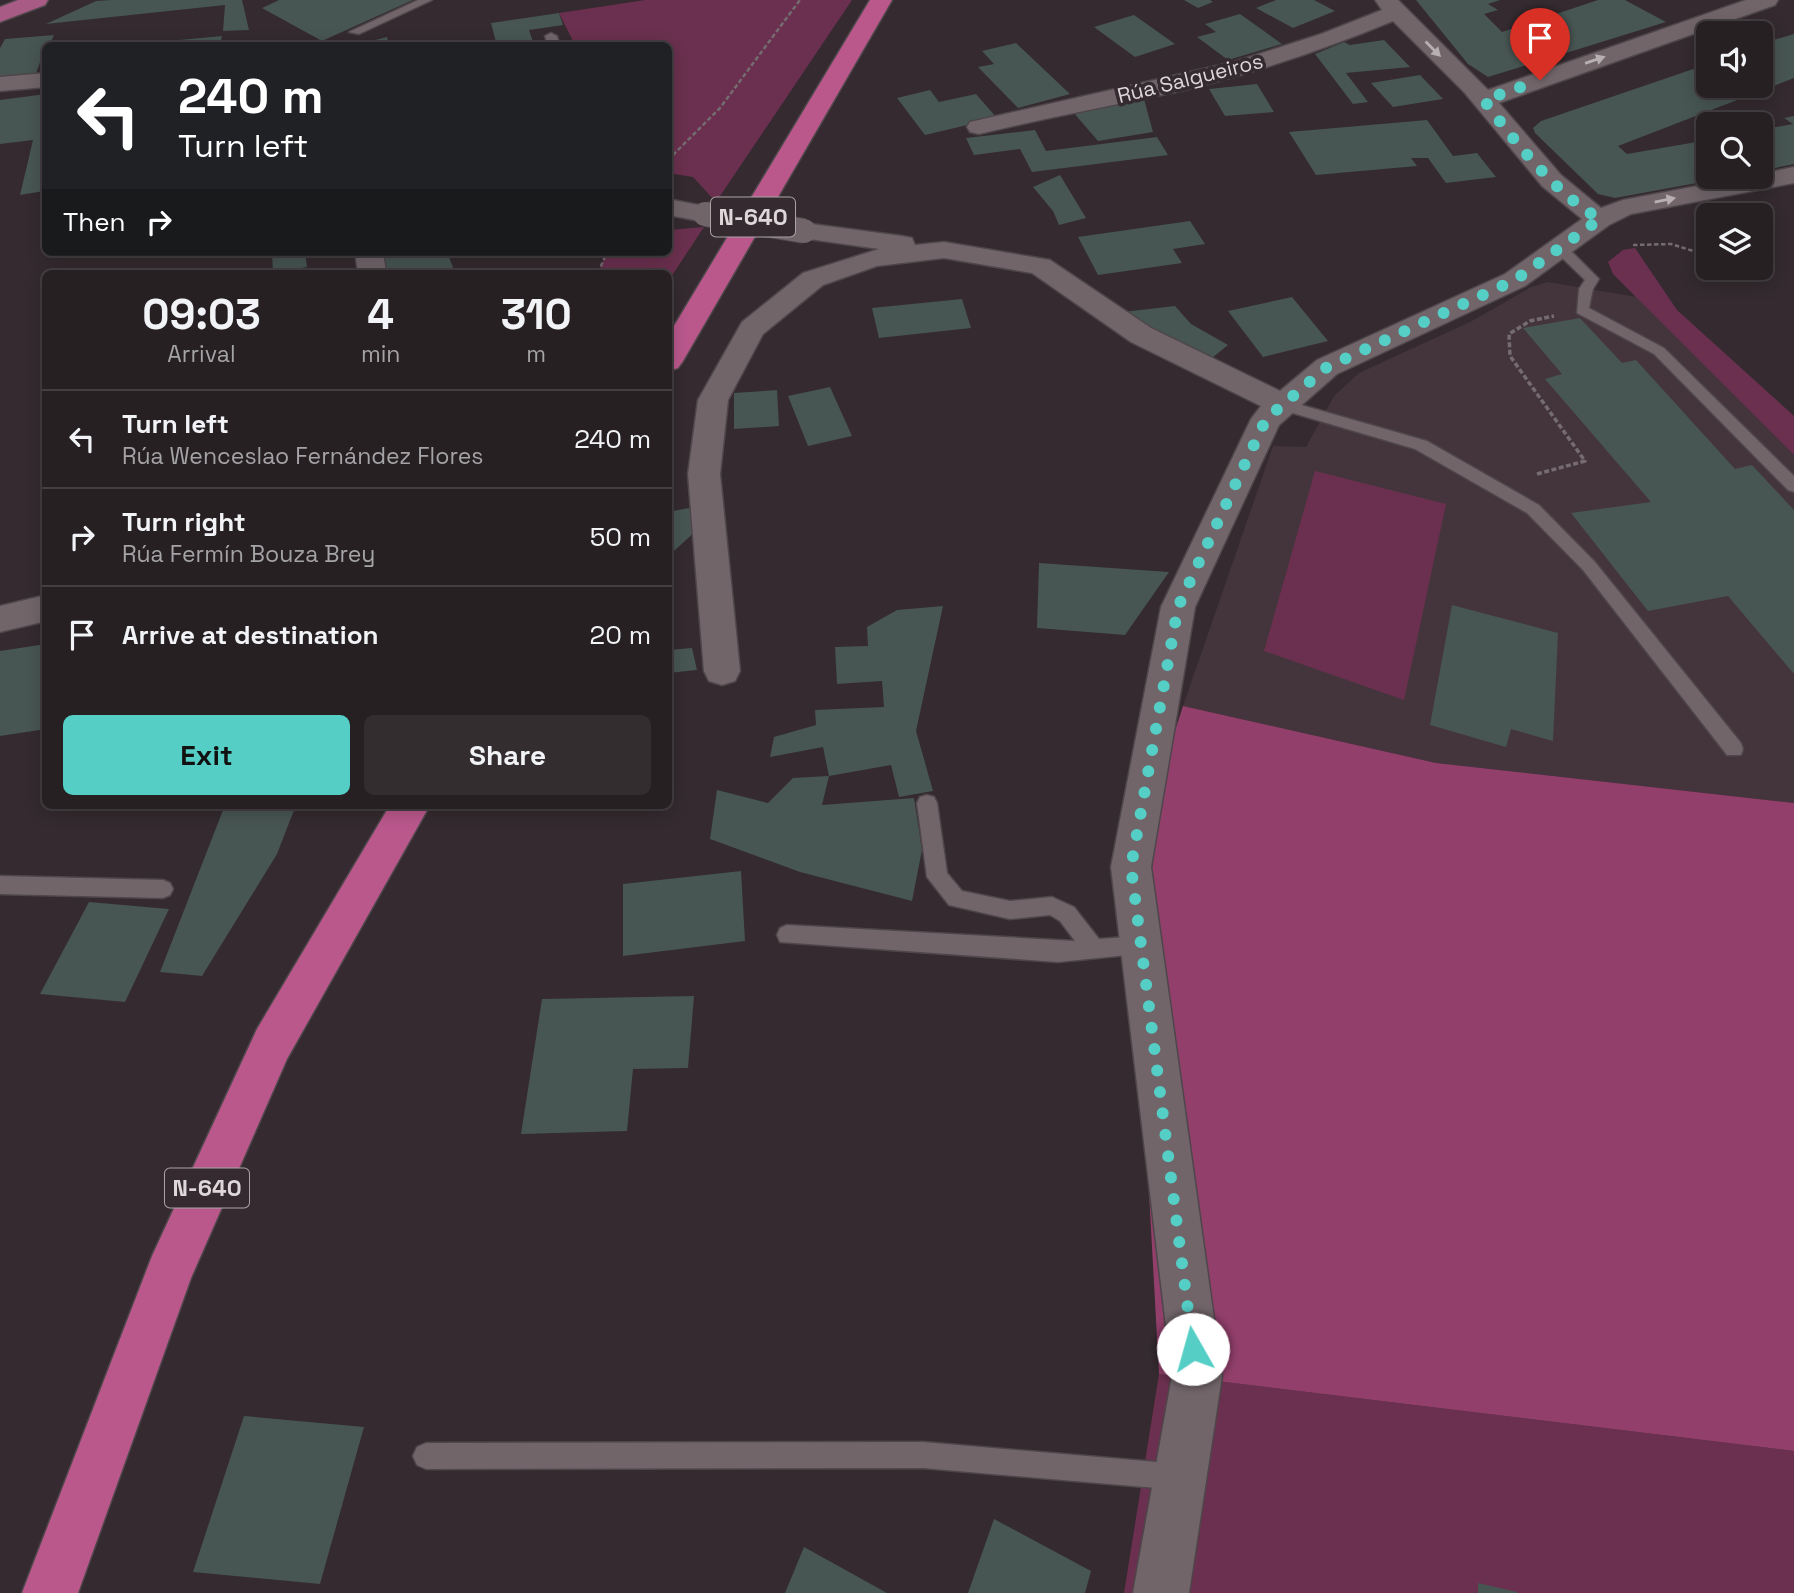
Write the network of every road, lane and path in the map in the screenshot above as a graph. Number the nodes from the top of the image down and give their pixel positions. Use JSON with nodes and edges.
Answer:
{"nodes":[{"id":1,"x":37,"y":0,"type":"edge"},
{"id":2,"x":427,"y":0,"type":"edge"},
{"id":3,"x":800,"y":0,"type":"edge"},
{"id":4,"x":881,"y":0,"type":"edge"},
{"id":5,"x":1767,"y":0,"type":"edge"},
{"id":6,"x":1391,"y":6,"type":"edge"},
{"id":7,"x":0,"y":15,"type":"edge"},
{"id":8,"x":355,"y":32,"type":"dead end"},
{"id":9,"x":42,"y":80,"type":"edge"},
{"id":10,"x":0,"y":84,"type":"edge"},
{"id":11,"x":1484,"y":100,"type":"junction"},
{"id":12,"x":979,"y":127,"type":"dead end"},
{"id":13,"x":672,"y":156,"type":"edge"},
{"id":14,"x":1794,"y":176,"type":"edge"},
{"id":15,"x":672,"y":208,"type":"edge"},
{"id":16,"x":1613,"y":233,"type":"junction"},
{"id":17,"x":944,"y":250,"type":"junction"},
{"id":18,"x":1561,"y":250,"type":"junction"},
{"id":19,"x":1696,"y":252,"type":"edge"},
{"id":20,"x":1582,"y":310,"type":"junction"},
{"id":21,"x":672,"y":354,"type":"edge"},
{"id":22,"x":1284,"y":405,"type":"junction"},
{"id":23,"x":1525,"y":478,"type":"dead end"},
{"id":24,"x":1794,"y":486,"type":"edge"},
{"id":25,"x":42,"y":609,"type":"edge"},
{"id":26,"x":0,"y":619,"type":"edge"},
{"id":27,"x":722,"y":671,"type":"dead end"},
{"id":28,"x":1734,"y":748,"type":"dead end"},
{"id":29,"x":927,"y":803,"type":"dead end"},
{"id":30,"x":409,"y":809,"type":"edge"},
{"id":31,"x":0,"y":886,"type":"edge"},
{"id":32,"x":163,"y":889,"type":"dead end"},
{"id":33,"x":787,"y":935,"type":"dead end"},
{"id":34,"x":1141,"y":946,"type":"junction"},
{"id":35,"x":1094,"y":949,"type":"junction"},
{"id":36,"x":426,"y":1456,"type":"dead end"},
{"id":37,"x":1180,"y":1477,"type":"junction"},
{"id":38,"x":50,"y":1593,"type":"edge"},
{"id":39,"x":1161,"y":1593,"type":"edge"}],
"edges":[{"from":1,"to":7,"type":"main road"},
{"from":2,"to":8,"type":"lane"},
{"from":3,"to":13,"type":"path"},
{"from":4,"to":21,"type":"highway","number":"N-640"},
{"from":11,"to":5,"type":"street","one_way":true},
{"from":6,"to":11,"type":"street","one_way":true},
{"from":6,"to":12,"type":"street","name":"Rúa Salgueiros"},
{"from":9,"to":10,"type":"street"},
{"from":11,"to":16,"type":"street"},
{"from":16,"to":14,"type":"street","one_way":true},
{"from":15,"to":17,"type":"street","bridge":true},
{"from":16,"to":18,"type":"street"},
{"from":16,"to":19,"type":"path"},
{"from":17,"to":22,"type":"street"},
{"from":17,"to":27,"type":"street"},
{"from":18,"to":20,"type":"lane"},
{"from":18,"to":22,"type":"street"},
{"from":20,"to":23,"type":"path"},
{"from":20,"to":24,"type":"lane"},
{"from":22,"to":28,"type":"lane"},
{"from":22,"to":34,"type":"street"},
{"from":25,"to":26,"type":"street"},
{"from":29,"to":35,"type":"lane"},
{"from":30,"to":38,"type":"highway","number":"N-640"},
{"from":31,"to":32,"type":"lane"},
{"from":33,"to":35,"type":"lane"},
{"from":34,"to":35,"type":"lane"},
{"from":34,"to":37,"type":"street"},
{"from":36,"to":37,"type":"lane"},
{"from":37,"to":39,"type":"street"}]}
